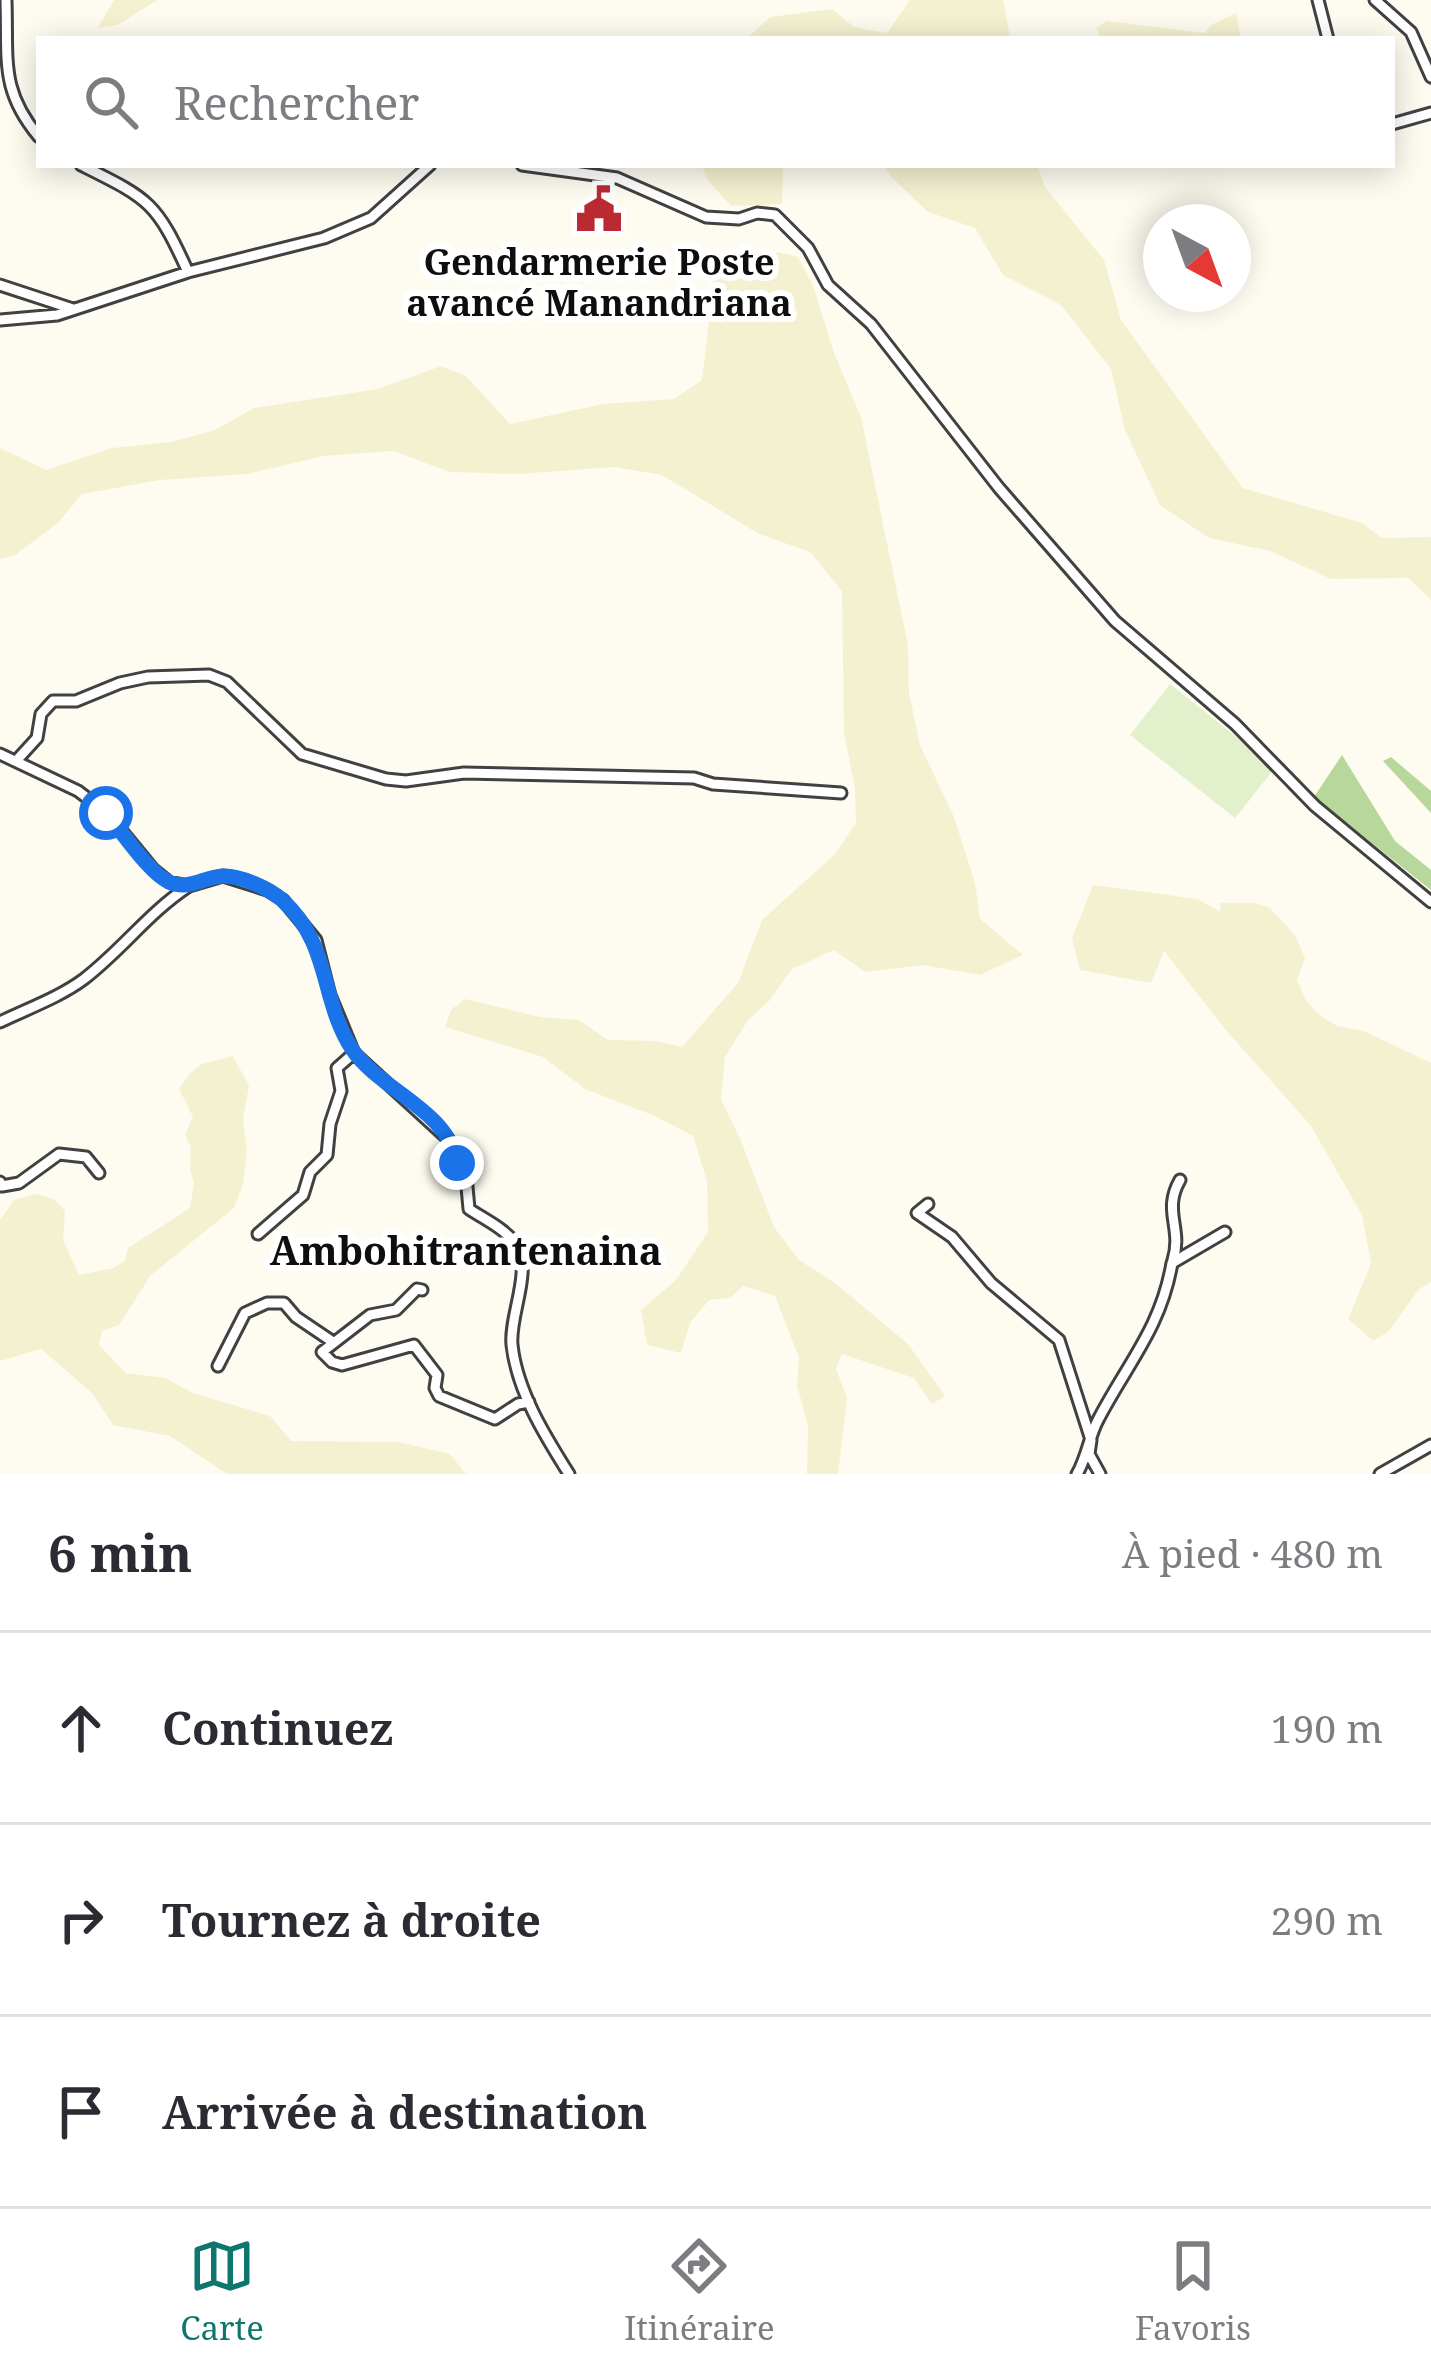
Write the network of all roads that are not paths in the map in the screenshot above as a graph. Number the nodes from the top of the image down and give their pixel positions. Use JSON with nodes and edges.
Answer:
{"nodes":[{"id":1,"x":6,"y":0,"type":"edge"},
{"id":2,"x":1318,"y":0,"type":"edge"},
{"id":3,"x":1375,"y":0,"type":"edge"},
{"id":4,"x":1327,"y":36,"type":"edge"},
{"id":5,"x":1431,"y":77,"type":"edge"},
{"id":6,"x":1431,"y":113,"type":"edge"},
{"id":7,"x":1395,"y":123,"type":"edge"},
{"id":8,"x":36,"y":134,"type":"edge"},
{"id":9,"x":87,"y":168,"type":"edge"},
{"id":10,"x":427,"y":168,"type":"edge"},
{"id":11,"x":544,"y":168,"type":"edge"},
{"id":12,"x":188,"y":272,"type":"junction"},
{"id":13,"x":0,"y":285,"type":"edge"},
{"id":14,"x":74,"y":309,"type":"junction"},
{"id":15,"x":0,"y":320,"type":"edge"},
{"id":16,"x":0,"y":754,"type":"edge"},
{"id":17,"x":16,"y":761,"type":"junction"},
{"id":18,"x":841,"y":794,"type":"dead end"},
{"id":19,"x":189,"y":886,"type":"junction"},
{"id":20,"x":1431,"y":902,"type":"edge"},
{"id":21,"x":0,"y":1022,"type":"edge"},
{"id":22,"x":354,"y":1053,"type":"junction"},
{"id":23,"x":99,"y":1173,"type":"dead end"},
{"id":24,"x":1180,"y":1180,"type":"dead end"},
{"id":25,"x":0,"y":1182,"type":"edge"},
{"id":26,"x":928,"y":1204,"type":"dead end"},
{"id":27,"x":1225,"y":1232,"type":"dead end"},
{"id":28,"x":257,"y":1234,"type":"dead end"},
{"id":29,"x":1172,"y":1263,"type":"junction"},
{"id":30,"x":422,"y":1290,"type":"dead end"},
{"id":31,"x":333,"y":1342,"type":"junction"},
{"id":32,"x":218,"y":1366,"type":"dead end"},
{"id":33,"x":529,"y":1402,"type":"junction"},
{"id":34,"x":1091,"y":1441,"type":"junction"},
{"id":35,"x":1431,"y":1445,"type":"edge"},
{"id":36,"x":569,"y":1474,"type":"edge"},
{"id":37,"x":1077,"y":1474,"type":"edge"},
{"id":38,"x":1100,"y":1474,"type":"edge"},
{"id":39,"x":1380,"y":1474,"type":"edge"}],
"edges":[{"from":1,"to":8,"type":"street"},
{"from":2,"to":4,"type":"street"},
{"from":3,"to":5,"type":"street"},
{"from":6,"to":7,"type":"street"},
{"from":9,"to":12,"type":"street"},
{"from":10,"to":12,"type":"street"},
{"from":11,"to":20,"type":"street"},
{"from":12,"to":14,"type":"street"},
{"from":13,"to":14,"type":"street"},
{"from":14,"to":15,"type":"street"},
{"from":16,"to":17,"type":"street"},
{"from":17,"to":18,"type":"street"},
{"from":17,"to":19,"type":"street"},
{"from":19,"to":21,"type":"street"},
{"from":19,"to":22,"type":"street"},
{"from":22,"to":28,"type":"street"},
{"from":22,"to":33,"type":"street"},
{"from":23,"to":25,"type":"street"},
{"from":24,"to":29,"type":"street"},
{"from":26,"to":34,"type":"street"},
{"from":27,"to":29,"type":"street"},
{"from":29,"to":34,"type":"street"},
{"from":30,"to":31,"type":"street"},
{"from":31,"to":32,"type":"street"},
{"from":31,"to":33,"type":"street"},
{"from":33,"to":36,"type":"street"},
{"from":34,"to":37,"type":"street"},
{"from":34,"to":38,"type":"street"},
{"from":35,"to":39,"type":"street"}]}
